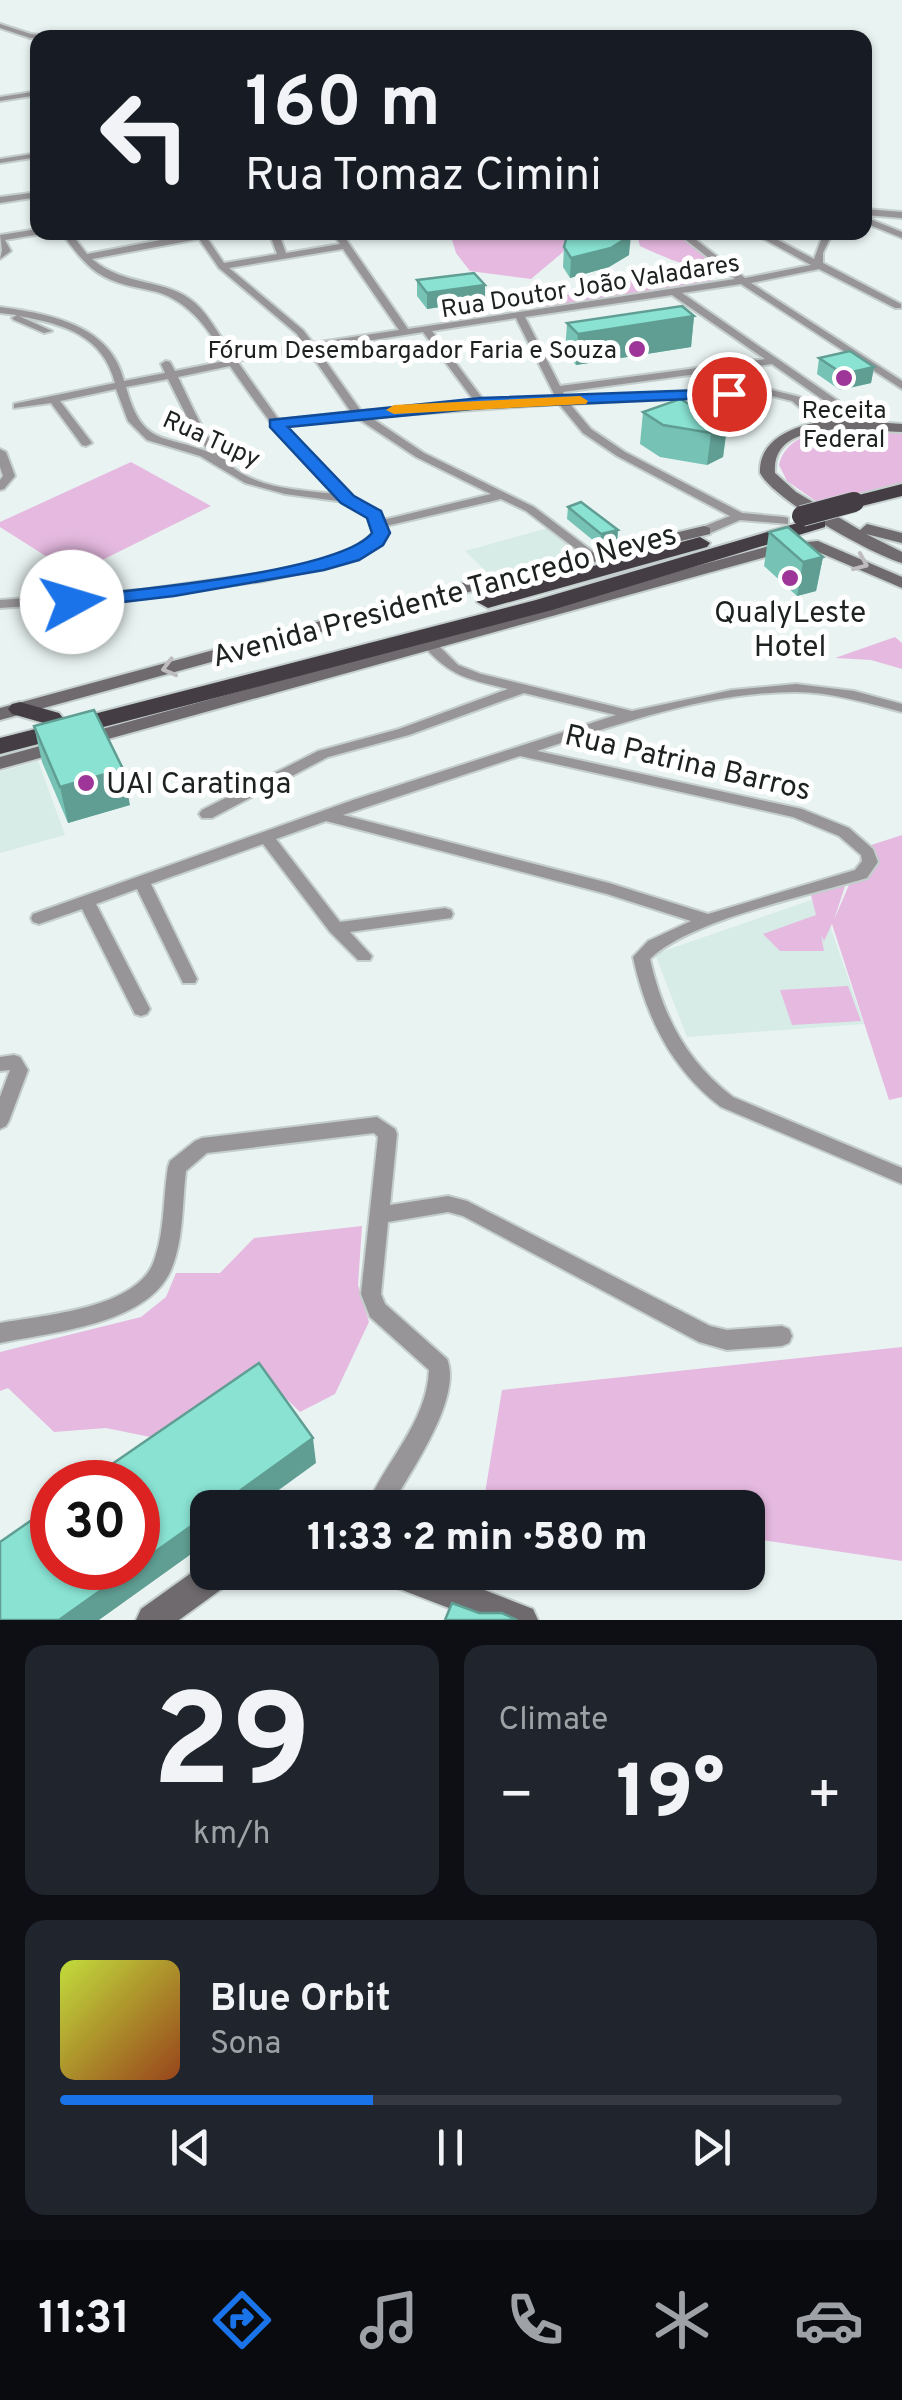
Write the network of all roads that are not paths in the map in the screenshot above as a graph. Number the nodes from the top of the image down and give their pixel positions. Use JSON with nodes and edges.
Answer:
{"nodes":[{"id":1,"x":0,"y":26,"type":"edge"},
{"id":2,"x":30,"y":36,"type":"edge"},
{"id":3,"x":30,"y":94,"type":"edge"},
{"id":4,"x":0,"y":99,"type":"edge"},
{"id":5,"x":30,"y":157,"type":"edge"},
{"id":6,"x":0,"y":161,"type":"edge"},
{"id":7,"x":30,"y":195,"type":"edge"},
{"id":8,"x":0,"y":200,"type":"edge"},
{"id":9,"x":872,"y":213,"type":"edge"},
{"id":10,"x":902,"y":215,"type":"edge"},
{"id":11,"x":872,"y":223,"type":"edge"},
{"id":12,"x":30,"y":233,"type":"edge"},
{"id":13,"x":902,"y":235,"type":"edge"},
{"id":14,"x":0,"y":238,"type":"edge"},
{"id":15,"x":71,"y":240,"type":"edge"},
{"id":16,"x":170,"y":240,"type":"edge"},
{"id":17,"x":204,"y":240,"type":"edge"},
{"id":18,"x":275,"y":240,"type":"edge"},
{"id":19,"x":341,"y":240,"type":"edge"},
{"id":20,"x":690,"y":240,"type":"edge"},
{"id":21,"x":770,"y":240,"type":"edge"},
{"id":22,"x":825,"y":240,"type":"edge"},
{"id":23,"x":345,"y":246,"type":"junction"},
{"id":24,"x":282,"y":255,"type":"junction"},
{"id":25,"x":0,"y":256,"type":"edge"},
{"id":26,"x":85,"y":257,"type":"junction"},
{"id":27,"x":222,"y":266,"type":"junction"},
{"id":28,"x":818,"y":266,"type":"junction"},
{"id":29,"x":742,"y":281,"type":"junction"},
{"id":30,"x":674,"y":292,"type":"junction"},
{"id":31,"x":898,"y":306,"type":"dead end"},
{"id":32,"x":0,"y":310,"type":"edge"},
{"id":33,"x":520,"y":316,"type":"junction"},
{"id":34,"x":426,"y":330,"type":"junction"},
{"id":35,"x":48,"y":331,"type":"dead end"},
{"id":36,"x":406,"y":333,"type":"junction"},
{"id":37,"x":310,"y":348,"type":"junction"},
{"id":38,"x":230,"y":361,"type":"junction"},
{"id":39,"x":770,"y":361,"type":"junction"},
{"id":40,"x":168,"y":370,"type":"junction"},
{"id":41,"x":119,"y":384,"type":"junction"},
{"id":42,"x":902,"y":386,"type":"edge"},
{"id":43,"x":560,"y":396,"type":"junction"},
{"id":44,"x":54,"y":398,"type":"junction"},
{"id":45,"x":481,"y":403,"type":"junction"},
{"id":46,"x":18,"y":406,"type":"dead end"},
{"id":47,"x":356,"y":412,"type":"junction"},
{"id":48,"x":276,"y":424,"type":"junction"},
{"id":49,"x":826,"y":424,"type":"junction"},
{"id":50,"x":852,"y":424,"type":"junction"},
{"id":51,"x":902,"y":430,"type":"edge"},
{"id":52,"x":86,"y":443,"type":"dead end"},
{"id":53,"x":0,"y":452,"type":"edge"},
{"id":54,"x":222,"y":462,"type":"junction"},
{"id":55,"x":0,"y":487,"type":"edge"},
{"id":56,"x":902,"y":490,"type":"edge"},
{"id":57,"x":499,"y":496,"type":"junction"},
{"id":58,"x":348,"y":499,"type":"junction"},
{"id":59,"x":902,"y":500,"type":"edge"},
{"id":60,"x":862,"y":505,"type":"junction"},
{"id":61,"x":799,"y":514,"type":"junction"},
{"id":62,"x":380,"y":524,"type":"junction"},
{"id":63,"x":734,"y":526,"type":"junction"},
{"id":64,"x":704,"y":532,"type":"joint"},
{"id":65,"x":760,"y":540,"type":"junction"},
{"id":66,"x":818,"y":546,"type":"junction"},
{"id":67,"x":898,"y":550,"type":"edge"},
{"id":68,"x":593,"y":556,"type":"junction"},
{"id":69,"x":902,"y":583,"type":"edge"},
{"id":70,"x":0,"y":604,"type":"edge"},
{"id":71,"x":429,"y":644,"type":"junction"},
{"id":72,"x":521,"y":689,"type":"junction"},
{"id":73,"x":902,"y":708,"type":"edge"},
{"id":74,"x":10,"y":712,"type":"edge"},
{"id":75,"x":632,"y":715,"type":"junction"},
{"id":76,"x":45,"y":726,"type":"junction"},
{"id":77,"x":0,"y":732,"type":"edge"},
{"id":78,"x":74,"y":742,"type":"junction"},
{"id":79,"x":0,"y":746,"type":"edge"},
{"id":80,"x":518,"y":751,"type":"junction"},
{"id":81,"x":0,"y":764,"type":"edge"},
{"id":82,"x":206,"y":814,"type":"dead end"},
{"id":83,"x":327,"y":816,"type":"junction"},
{"id":84,"x":267,"y":838,"type":"junction"},
{"id":85,"x":142,"y":882,"type":"junction"},
{"id":86,"x":87,"y":902,"type":"junction"},
{"id":87,"x":445,"y":914,"type":"dead end"},
{"id":88,"x":40,"y":918,"type":"dead end"},
{"id":89,"x":707,"y":920,"type":"junction"},
{"id":90,"x":336,"y":928,"type":"junction"},
{"id":91,"x":364,"y":956,"type":"dead end"},
{"id":92,"x":190,"y":979,"type":"dead end"},
{"id":93,"x":141,"y":1010,"type":"dead end"},
{"id":94,"x":0,"y":1064,"type":"edge"},
{"id":95,"x":0,"y":1122,"type":"edge"},
{"id":96,"x":902,"y":1176,"type":"edge"},
{"id":97,"x":380,"y":1215,"type":"junction"},
{"id":98,"x":0,"y":1333,"type":"edge"},
{"id":99,"x":782,"y":1336,"type":"dead end"},
{"id":100,"x":388,"y":1490,"type":"edge"},
{"id":101,"x":194,"y":1590,"type":"edge"},
{"id":102,"x":443,"y":1590,"type":"edge"},
{"id":103,"x":152,"y":1620,"type":"edge"},
{"id":104,"x":522,"y":1620,"type":"edge"}],
"edges":[{"from":1,"to":2,"type":"street"},
{"from":3,"to":4,"type":"street"},
{"from":5,"to":6,"type":"street"},
{"from":7,"to":8,"type":"street"},
{"from":9,"to":10,"type":"street"},
{"from":11,"to":13,"type":"street"},
{"from":12,"to":14,"type":"street"},
{"from":14,"to":25,"type":"street"},
{"from":15,"to":26,"type":"street"},
{"from":16,"to":26,"type":"street"},
{"from":17,"to":27,"type":"street"},
{"from":18,"to":24,"type":"street"},
{"from":19,"to":23,"type":"street"},
{"from":20,"to":29,"type":"street"},
{"from":21,"to":28,"type":"street"},
{"from":22,"to":28,"type":"street"},
{"from":23,"to":24,"type":"street"},
{"from":23,"to":36,"type":"street"},
{"from":24,"to":27,"type":"street"},
{"from":26,"to":38,"type":"street"},
{"from":27,"to":37,"type":"street"},
{"from":28,"to":29,"type":"street","name":"Rua Doutor João Valadares"},
{"from":28,"to":31,"type":"street"},
{"from":29,"to":30,"type":"street","name":"Rua Doutor João Valadares"},
{"from":29,"to":42,"type":"street"},
{"from":30,"to":33,"type":"street","name":"Rua Doutor João Valadares"},
{"from":30,"to":39,"type":"street"},
{"from":32,"to":35,"type":"street"},
{"from":32,"to":41,"type":"street","name":"Rua Tupy"},
{"from":33,"to":34,"type":"street","name":"Rua Doutor João Valadares"},
{"from":33,"to":43,"type":"street"},
{"from":34,"to":36,"type":"street","name":"Rua Doutor João Valadares"},
{"from":34,"to":45,"type":"street"},
{"from":36,"to":37,"type":"street","name":"Rua Doutor João Valadares"},
{"from":37,"to":38,"type":"street","name":"Rua Doutor João Valadares"},
{"from":37,"to":47,"type":"street"},
{"from":38,"to":40,"type":"street","name":"Rua Doutor João Valadares"},
{"from":38,"to":48,"type":"street"},
{"from":39,"to":43,"type":"street"},
{"from":39,"to":50,"type":"street"},
{"from":40,"to":41,"type":"street","name":"Rua Doutor João Valadares"},
{"from":40,"to":54,"type":"street"},
{"from":41,"to":44,"type":"street","name":"Rua Doutor João Valadares"},
{"from":41,"to":54,"type":"street","name":"Rua Tupy"},
{"from":43,"to":45,"type":"street"},
{"from":43,"to":49,"type":"street"},
{"from":43,"to":63,"type":"street"},
{"from":44,"to":46,"type":"street","name":"Rua Doutor João Valadares"},
{"from":44,"to":52,"type":"street"},
{"from":45,"to":47,"type":"street"},
{"from":47,"to":48,"type":"street"},
{"from":47,"to":57,"type":"street"},
{"from":48,"to":58,"type":"street"},
{"from":49,"to":50,"type":"main road"},
{"from":49,"to":61,"type":"main road"},
{"from":50,"to":51,"type":"main road"},
{"from":53,"to":55,"type":"street"},
{"from":54,"to":58,"type":"street","name":"Rua Tupy"},
{"from":56,"to":60,"type":"highway","name":"Avenida Presidente Tancredo Neves"},
{"from":57,"to":62,"type":"street"},
{"from":57,"to":68,"type":"street"},
{"from":58,"to":62,"type":"street"},
{"from":59,"to":60,"type":"highway","name":"Avenida Presidente Tancredo Neves"},
{"from":60,"to":61,"type":"highway","name":"Avenida Presidente Tancredo Neves"},
{"from":61,"to":63,"type":"highway","name":"Avenida Presidente Tancredo Neves"},
{"from":61,"to":65,"type":"highway","name":"Avenida Presidente Tancredo Neves"},
{"from":61,"to":67,"type":"main road"},
{"from":62,"to":70,"type":"street"},
{"from":63,"to":64,"type":"highway"},
{"from":63,"to":76,"type":"highway","name":"Avenida Presidente Tancredo Neves"},
{"from":64,"to":68,"type":"main road","name":"Avenida Presidente Tancredo Neves"},
{"from":65,"to":66,"type":"highway"},
{"from":65,"to":76,"type":"highway","name":"Avenida Presidente Tancredo Neves"},
{"from":66,"to":69,"type":"main road","one_way":true},
{"from":66,"to":71,"type":"main road","name":"Avenida Presidente Tancredo Neves"},
{"from":68,"to":74,"type":"main road","name":"Avenida Presidente Tancredo Neves","one_way":true},
{"from":71,"to":72,"type":"street"},
{"from":71,"to":78,"type":"main road","name":"Avenida Presidente Tancredo Neves"},
{"from":72,"to":75,"type":"street"},
{"from":72,"to":82,"type":"street"},
{"from":73,"to":75,"type":"street"},
{"from":74,"to":76,"type":"highway"},
{"from":75,"to":80,"type":"street"},
{"from":76,"to":77,"type":"highway","name":"Avenida Presidente Tancredo Neves"},
{"from":76,"to":78,"type":"highway"},
{"from":76,"to":79,"type":"highway","name":"Avenida Presidente Tancredo Neves"},
{"from":78,"to":81,"type":"main road","name":"Avenida Presidente Tancredo Neves"},
{"from":80,"to":83,"type":"street"},
{"from":80,"to":89,"type":"street","name":"Rua Patrina Barros"},
{"from":83,"to":84,"type":"street"},
{"from":83,"to":89,"type":"street"},
{"from":84,"to":85,"type":"street"},
{"from":84,"to":90,"type":"street"},
{"from":85,"to":86,"type":"street"},
{"from":85,"to":92,"type":"street"},
{"from":86,"to":88,"type":"street"},
{"from":86,"to":93,"type":"street"},
{"from":87,"to":90,"type":"street"},
{"from":89,"to":96,"type":"street","name":"Rua Patrina Barros"},
{"from":90,"to":91,"type":"street"},
{"from":94,"to":95,"type":"street"},
{"from":97,"to":98,"type":"street"},
{"from":97,"to":99,"type":"street"},
{"from":97,"to":100,"type":"street"},
{"from":101,"to":103,"type":"main road"},
{"from":102,"to":104,"type":"main road"}]}
